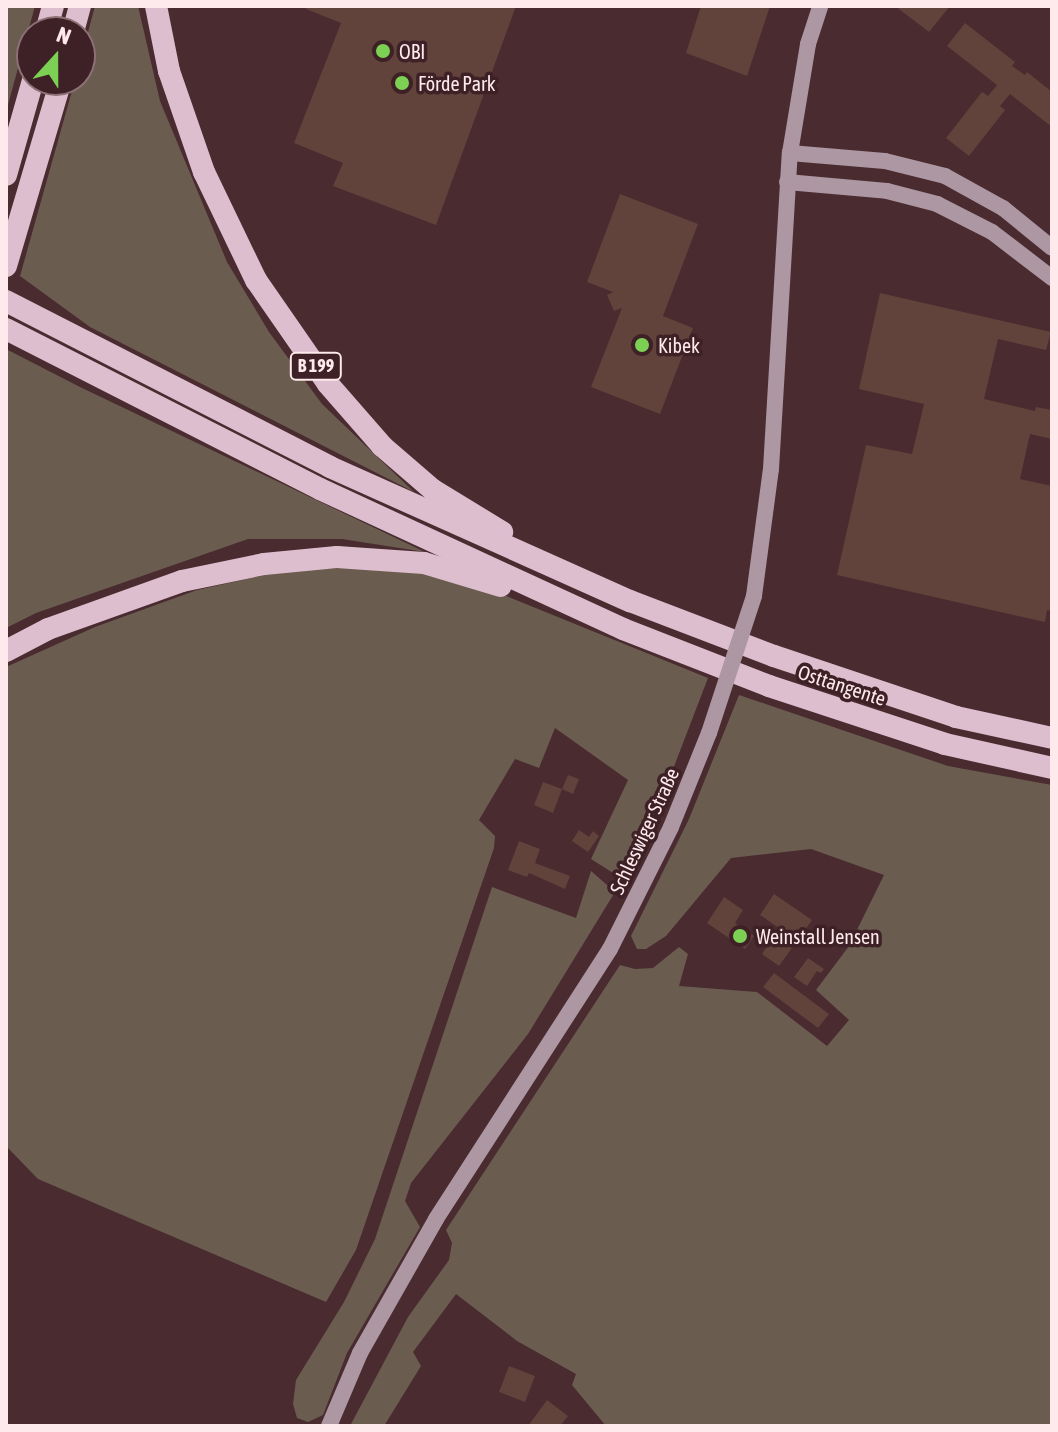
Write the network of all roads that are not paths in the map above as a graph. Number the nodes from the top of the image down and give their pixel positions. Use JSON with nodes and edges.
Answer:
{"nodes":[{"id":1,"x":156,"y":6,"type":"edge"},
{"id":2,"x":820,"y":6,"type":"edge"},
{"id":3,"x":28,"y":96,"type":"edge"},
{"id":4,"x":56,"y":96,"type":"edge"},
{"id":5,"x":790,"y":153,"type":"junction"},
{"id":6,"x":6,"y":175,"type":"edge"},
{"id":7,"x":787,"y":182,"type":"junction"},
{"id":8,"x":1052,"y":248,"type":"edge"},
{"id":9,"x":6,"y":266,"type":"edge"},
{"id":10,"x":1052,"y":278,"type":"edge"},
{"id":11,"x":6,"y":301,"type":"edge"},
{"id":12,"x":6,"y":329,"type":"edge"},
{"id":13,"x":630,"y":601,"type":"junction"},
{"id":14,"x":623,"y":629,"type":"junction"},
{"id":15,"x":6,"y":651,"type":"edge"},
{"id":16,"x":1052,"y":738,"type":"edge"},
{"id":17,"x":1052,"y":768,"type":"edge"},
{"id":18,"x":329,"y":1426,"type":"edge"}],
"edges":[{"from":1,"to":13,"type":"highway","number":"B 199"},
{"from":2,"to":5,"type":"main road","name":"Schleswiger Straße"},
{"from":3,"to":6,"type":"highway"},
{"from":4,"to":9,"type":"highway"},
{"from":5,"to":7,"type":"main road","name":"Schleswiger Straße"},
{"from":5,"to":8,"type":"main road"},
{"from":7,"to":10,"type":"main road"},
{"from":7,"to":18,"type":"main road","name":"Schleswiger Straße","bridge":true},
{"from":11,"to":13,"type":"highway"},
{"from":12,"to":14,"type":"highway"},
{"from":13,"to":16,"type":"highway","name":"Osttangente","number":"B 199"},
{"from":14,"to":15,"type":"highway"},
{"from":14,"to":17,"type":"highway","name":"Osttangente"}]}
